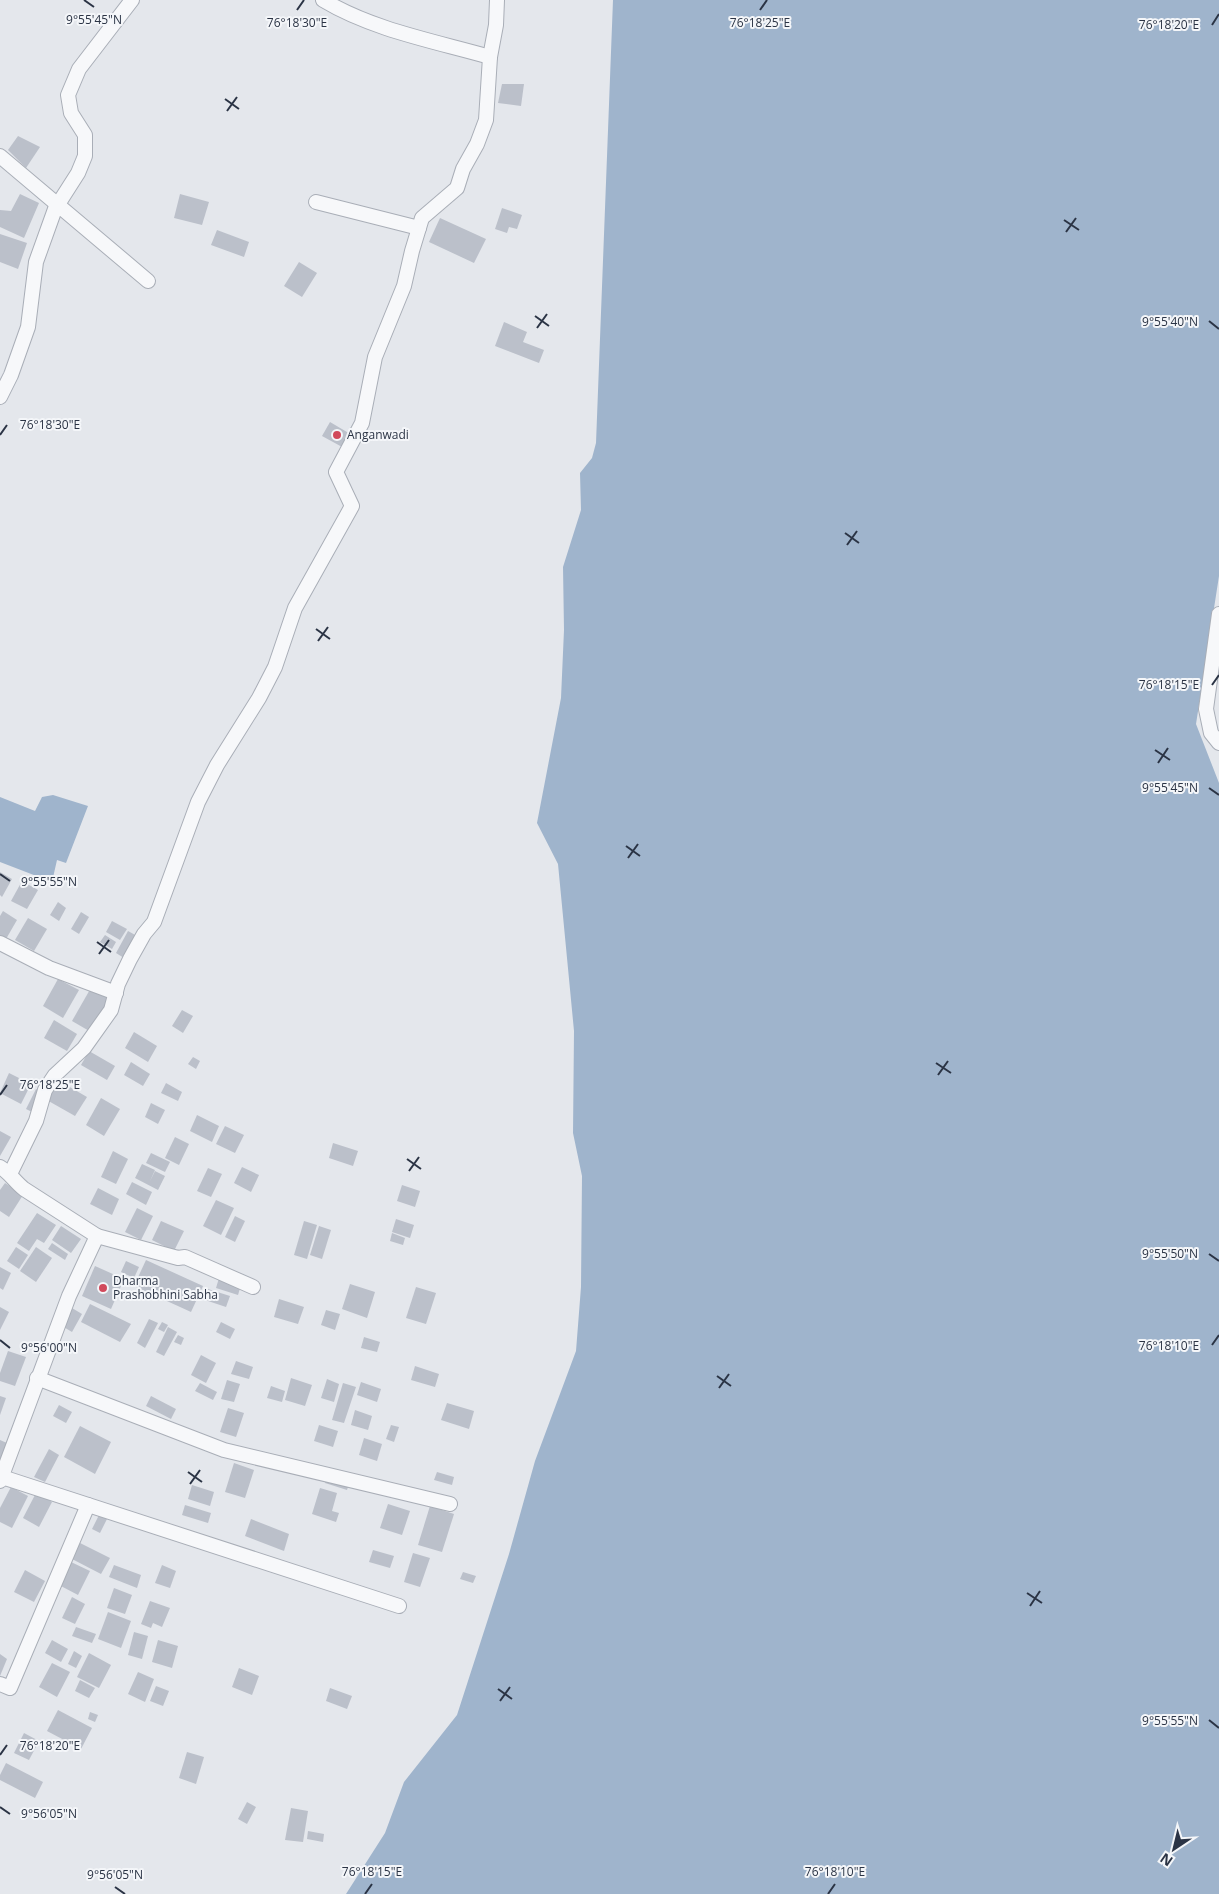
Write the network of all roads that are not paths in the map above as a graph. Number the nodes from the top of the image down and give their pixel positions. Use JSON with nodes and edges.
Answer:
{"nodes":[{"id":1,"x":132,"y":0,"type":"edge"},
{"id":2,"x":323,"y":0,"type":"edge"},
{"id":3,"x":497,"y":0,"type":"edge"},
{"id":4,"x":490,"y":57,"type":"junction"},
{"id":5,"x":0,"y":156,"type":"edge"},
{"id":6,"x":316,"y":202,"type":"dead end"},
{"id":7,"x":58,"y":205,"type":"junction"},
{"id":8,"x":419,"y":228,"type":"junction"},
{"id":9,"x":148,"y":280,"type":"dead end"},
{"id":10,"x":0,"y":398,"type":"edge"},
{"id":11,"x":1219,"y":614,"type":"edge"},
{"id":12,"x":1219,"y":743,"type":"edge"},
{"id":13,"x":0,"y":943,"type":"edge"},
{"id":14,"x":116,"y":993,"type":"junction"},
{"id":15,"x":5,"y":1170,"type":"edge"},
{"id":16,"x":97,"y":1236,"type":"junction"},
{"id":17,"x":253,"y":1287,"type":"dead end"},
{"id":18,"x":37,"y":1378,"type":"junction"},
{"id":19,"x":1,"y":1479,"type":"edge"},
{"id":20,"x":450,"y":1504,"type":"dead end"},
{"id":21,"x":88,"y":1505,"type":"junction"},
{"id":22,"x":399,"y":1606,"type":"dead end"},
{"id":23,"x":0,"y":1684,"type":"edge"}],
"edges":[{"from":1,"to":7,"type":"street"},
{"from":2,"to":4,"type":"street"},
{"from":3,"to":4,"type":"street"},
{"from":4,"to":8,"type":"street"},
{"from":5,"to":7,"type":"street"},
{"from":6,"to":8,"type":"street"},
{"from":7,"to":9,"type":"street"},
{"from":7,"to":10,"type":"street"},
{"from":8,"to":14,"type":"street"},
{"from":11,"to":12,"type":"street"},
{"from":13,"to":14,"type":"street"},
{"from":14,"to":15,"type":"street"},
{"from":15,"to":16,"type":"street"},
{"from":16,"to":17,"type":"street"},
{"from":16,"to":18,"type":"street"},
{"from":18,"to":19,"type":"street"},
{"from":18,"to":20,"type":"street"},
{"from":19,"to":21,"type":"street"},
{"from":21,"to":22,"type":"street"},
{"from":21,"to":23,"type":"street"}]}
